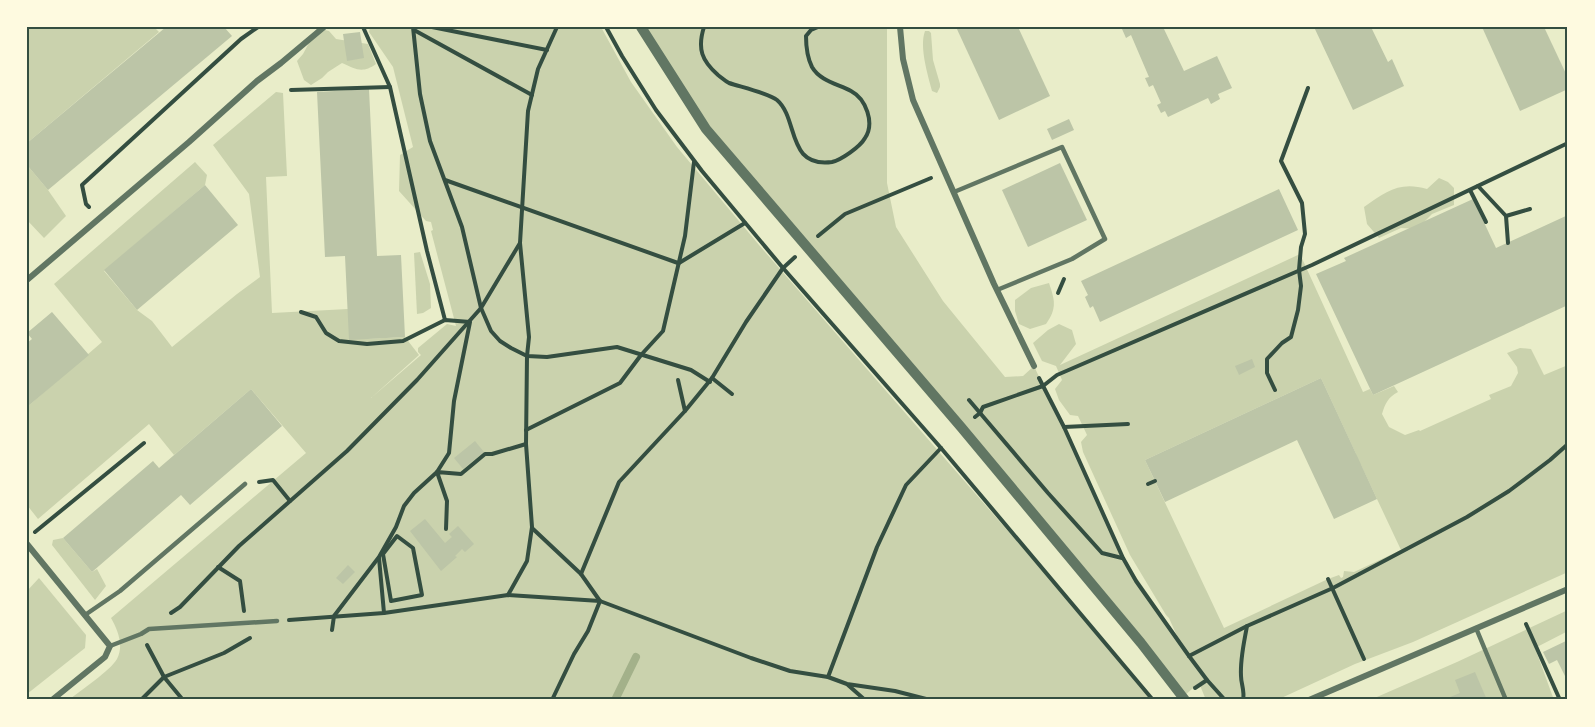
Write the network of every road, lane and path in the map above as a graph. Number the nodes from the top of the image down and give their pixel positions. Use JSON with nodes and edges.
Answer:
{"nodes":[{"id":1,"x":258,"y":27,"type":"edge"},
{"id":2,"x":324,"y":27,"type":"edge"},
{"id":3,"x":363,"y":27,"type":"edge"},
{"id":4,"x":432,"y":27,"type":"edge"},
{"id":5,"x":557,"y":27,"type":"edge"},
{"id":6,"x":606,"y":27,"type":"edge"},
{"id":7,"x":641,"y":27,"type":"edge"},
{"id":8,"x":704,"y":27,"type":"edge"},
{"id":9,"x":818,"y":27,"type":"edge"},
{"id":10,"x":900,"y":27,"type":"edge"},
{"id":11,"x":414,"y":28,"type":"edge"},
{"id":12,"x":547,"y":50,"type":"junction"},
{"id":13,"x":390,"y":87,"type":"junction"},
{"id":14,"x":1308,"y":88,"type":"dead end"},
{"id":15,"x":291,"y":90,"type":"dead end"},
{"id":16,"x":532,"y":95,"type":"junction"},
{"id":17,"x":1568,"y":143,"type":"edge"},
{"id":18,"x":694,"y":161,"type":"junction"},
{"id":19,"x":945,"y":172,"type":"junction"},
{"id":20,"x":445,"y":180,"type":"junction"},
{"id":21,"x":1478,"y":186,"type":"junction"},
{"id":22,"x":1470,"y":190,"type":"junction"},
{"id":23,"x":954,"y":192,"type":"junction"},
{"id":24,"x":522,"y":208,"type":"junction"},
{"id":25,"x":1530,"y":209,"type":"dead end"},
{"id":26,"x":1506,"y":216,"type":"junction"},
{"id":27,"x":101,"y":217,"type":"junction"},
{"id":28,"x":1486,"y":222,"type":"dead end"},
{"id":29,"x":745,"y":223,"type":"junction"},
{"id":30,"x":814,"y":226,"type":"dead end"},
{"id":31,"x":822,"y":233,"type":"junction"},
{"id":32,"x":520,"y":243,"type":"junction"},
{"id":33,"x":1508,"y":243,"type":"dead end"},
{"id":34,"x":806,"y":247,"type":"junction"},
{"id":35,"x":679,"y":263,"type":"junction"},
{"id":36,"x":783,"y":268,"type":"junction"},
{"id":37,"x":1299,"y":270,"type":"junction"},
{"id":38,"x":27,"y":280,"type":"edge"},
{"id":39,"x":997,"y":290,"type":"junction"},
{"id":40,"x":481,"y":308,"type":"junction"},
{"id":41,"x":301,"y":312,"type":"dead end"},
{"id":42,"x":445,"y":320,"type":"junction"},
{"id":43,"x":470,"y":322,"type":"junction"},
{"id":44,"x":641,"y":355,"type":"junction"},
{"id":45,"x":527,"y":356,"type":"junction"},
{"id":46,"x":1034,"y":366,"type":"joint"},
{"id":47,"x":678,"y":380,"type":"dead end"},
{"id":48,"x":711,"y":380,"type":"junction"},
{"id":49,"x":1043,"y":386,"type":"junction"},
{"id":50,"x":1275,"y":390,"type":"dead end"},
{"id":51,"x":732,"y":394,"type":"dead end"},
{"id":52,"x":969,"y":400,"type":"dead end"},
{"id":53,"x":685,"y":411,"type":"junction"},
{"id":54,"x":980,"y":413,"type":"junction"},
{"id":55,"x":1128,"y":424,"type":"dead end"},
{"id":56,"x":961,"y":427,"type":"junction"},
{"id":57,"x":1064,"y":427,"type":"junction"},
{"id":58,"x":526,"y":429,"type":"junction"},
{"id":59,"x":144,"y":443,"type":"dead end"},
{"id":60,"x":526,"y":444,"type":"junction"},
{"id":61,"x":1568,"y":444,"type":"edge"},
{"id":62,"x":941,"y":448,"type":"junction"},
{"id":63,"x":436,"y":472,"type":"junction"},
{"id":64,"x":273,"y":480,"type":"dead end"},
{"id":65,"x":1155,"y":481,"type":"dead end"},
{"id":66,"x":245,"y":484,"type":"dead end"},
{"id":67,"x":1148,"y":484,"type":"dead end"},
{"id":68,"x":290,"y":501,"type":"junction"},
{"id":69,"x":532,"y":527,"type":"junction"},
{"id":70,"x":446,"y":529,"type":"dead end"},
{"id":71,"x":27,"y":537,"type":"edge"},
{"id":72,"x":27,"y":544,"type":"edge"},
{"id":73,"x":413,"y":548,"type":"joint"},
{"id":74,"x":379,"y":557,"type":"junction"},
{"id":75,"x":1123,"y":558,"type":"junction"},
{"id":76,"x":218,"y":567,"type":"junction"},
{"id":77,"x":581,"y":574,"type":"junction"},
{"id":78,"x":1328,"y":579,"type":"dead end"},
{"id":79,"x":1333,"y":588,"type":"junction"},
{"id":80,"x":1568,"y":589,"type":"edge"},
{"id":81,"x":508,"y":595,"type":"junction"},
{"id":82,"x":600,"y":601,"type":"junction"},
{"id":83,"x":1520,"y":609,"type":"junction"},
{"id":84,"x":384,"y":613,"type":"junction"},
{"id":85,"x":85,"y":615,"type":"junction"},
{"id":86,"x":334,"y":616,"type":"junction"},
{"id":87,"x":277,"y":621,"type":"joint"},
{"id":88,"x":246,"y":624,"type":"junction"},
{"id":89,"x":1247,"y":626,"type":"junction"},
{"id":90,"x":1476,"y":628,"type":"junction"},
{"id":91,"x":149,"y":629,"type":"junction"},
{"id":92,"x":332,"y":630,"type":"dead end"},
{"id":93,"x":141,"y":634,"type":"junction"},
{"id":94,"x":250,"y":637,"type":"dead end"},
{"id":95,"x":110,"y":646,"type":"junction"},
{"id":96,"x":1189,"y":656,"type":"junction"},
{"id":97,"x":1371,"y":674,"type":"junction"},
{"id":98,"x":164,"y":677,"type":"junction"},
{"id":99,"x":828,"y":677,"type":"junction"},
{"id":100,"x":847,"y":684,"type":"junction"},
{"id":101,"x":52,"y":700,"type":"edge"},
{"id":102,"x":141,"y":700,"type":"edge"},
{"id":103,"x":183,"y":700,"type":"edge"},
{"id":104,"x":552,"y":700,"type":"edge"},
{"id":105,"x":865,"y":700,"type":"edge"},
{"id":106,"x":930,"y":700,"type":"edge"},
{"id":107,"x":1153,"y":700,"type":"edge"},
{"id":108,"x":1185,"y":700,"type":"edge"},
{"id":109,"x":1225,"y":700,"type":"edge"},
{"id":110,"x":1243,"y":700,"type":"edge"},
{"id":111,"x":1309,"y":700,"type":"edge"},
{"id":112,"x":1506,"y":700,"type":"edge"},
{"id":113,"x":1560,"y":700,"type":"edge"}],
"edges":[{"from":1,"to":27,"type":"path"},
{"from":2,"to":27,"type":"street"},
{"from":3,"to":13,"type":"path"},
{"from":4,"to":12,"type":"path"},
{"from":5,"to":12,"type":"path"},
{"from":6,"to":18,"type":"path"},
{"from":7,"to":34,"type":"street"},
{"from":8,"to":9,"type":"path"},
{"from":10,"to":19,"type":"street"},
{"from":11,"to":16,"type":"path"},
{"from":11,"to":20,"type":"path"},
{"from":12,"to":16,"type":"path"},
{"from":13,"to":15,"type":"path"},
{"from":13,"to":42,"type":"path"},
{"from":14,"to":37,"type":"path"},
{"from":16,"to":24,"type":"path"},
{"from":17,"to":21,"type":"path"},
{"from":18,"to":29,"type":"path"},
{"from":18,"to":35,"type":"path"},
{"from":19,"to":23,"type":"street"},
{"from":19,"to":31,"type":"path"},
{"from":20,"to":24,"type":"path"},
{"from":20,"to":40,"type":"path"},
{"from":21,"to":22,"type":"path"},
{"from":21,"to":26,"type":"path"},
{"from":22,"to":28,"type":"path"},
{"from":22,"to":37,"type":"path"},
{"from":23,"to":39,"type":"street"},
{"from":23,"to":39,"type":"lane"},
{"from":24,"to":32,"type":"path"},
{"from":24,"to":35,"type":"path"},
{"from":25,"to":26,"type":"path"},
{"from":26,"to":33,"type":"path"},
{"from":27,"to":38,"type":"street"},
{"from":29,"to":35,"type":"path"},
{"from":29,"to":36,"type":"path"},
{"from":30,"to":31,"type":"path"},
{"from":31,"to":34,"type":"path"},
{"from":32,"to":40,"type":"path"},
{"from":32,"to":45,"type":"path"},
{"from":34,"to":36,"type":"path"},
{"from":34,"to":56,"type":"street"},
{"from":35,"to":44,"type":"path"},
{"from":36,"to":48,"type":"path"},
{"from":36,"to":62,"type":"path"},
{"from":37,"to":49,"type":"path"},
{"from":37,"to":50,"type":"path"},
{"from":39,"to":46,"type":"street"},
{"from":40,"to":43,"type":"path"},
{"from":40,"to":45,"type":"path"},
{"from":41,"to":42,"type":"path"},
{"from":42,"to":43,"type":"path"},
{"from":43,"to":63,"type":"path"},
{"from":43,"to":68,"type":"path"},
{"from":44,"to":45,"type":"path"},
{"from":44,"to":48,"type":"path"},
{"from":44,"to":58,"type":"path"},
{"from":45,"to":58,"type":"path"},
{"from":46,"to":49,"type":"path"},
{"from":47,"to":53,"type":"path"},
{"from":48,"to":51,"type":"path"},
{"from":48,"to":53,"type":"path"},
{"from":49,"to":54,"type":"path"},
{"from":49,"to":57,"type":"path"},
{"from":52,"to":54,"type":"path"},
{"from":53,"to":77,"type":"path"},
{"from":54,"to":56,"type":"path"},
{"from":54,"to":75,"type":"path"},
{"from":55,"to":57,"type":"path"},
{"from":56,"to":108,"type":"street"},
{"from":57,"to":75,"type":"path"},
{"from":58,"to":60,"type":"path"},
{"from":59,"to":71,"type":"path"},
{"from":60,"to":63,"type":"path"},
{"from":60,"to":69,"type":"path"},
{"from":61,"to":79,"type":"path"},
{"from":62,"to":99,"type":"path"},
{"from":62,"to":107,"type":"path"},
{"from":63,"to":70,"type":"path"},
{"from":63,"to":74,"type":"path"},
{"from":64,"to":68,"type":"path"},
{"from":65,"to":67,"type":"path"},
{"from":66,"to":85,"type":"lane"},
{"from":68,"to":76,"type":"path"},
{"from":69,"to":77,"type":"path"},
{"from":69,"to":81,"type":"path"},
{"from":72,"to":85,"type":"street"},
{"from":73,"to":73,"type":"path"},
{"from":74,"to":84,"type":"path"},
{"from":74,"to":86,"type":"path"},
{"from":75,"to":96,"type":"path"},
{"from":76,"to":88,"type":"path"},
{"from":76,"to":91,"type":"path"},
{"from":77,"to":82,"type":"path"},
{"from":78,"to":79,"type":"path"},
{"from":79,"to":89,"type":"path"},
{"from":79,"to":97,"type":"path"},
{"from":80,"to":83,"type":"street"},
{"from":81,"to":82,"type":"path"},
{"from":81,"to":84,"type":"path"},
{"from":82,"to":99,"type":"path"},
{"from":82,"to":104,"type":"path"},
{"from":83,"to":90,"type":"street"},
{"from":83,"to":113,"type":"path"},
{"from":84,"to":86,"type":"path"},
{"from":85,"to":95,"type":"street"},
{"from":86,"to":87,"type":"path"},
{"from":86,"to":92,"type":"path"},
{"from":87,"to":88,"type":"lane"},
{"from":88,"to":91,"type":"lane"},
{"from":89,"to":96,"type":"path"},
{"from":89,"to":110,"type":"path"},
{"from":90,"to":97,"type":"street"},
{"from":90,"to":112,"type":"lane"},
{"from":91,"to":93,"type":"lane"},
{"from":93,"to":95,"type":"lane"},
{"from":93,"to":98,"type":"path"},
{"from":94,"to":98,"type":"path"},
{"from":95,"to":101,"type":"street"},
{"from":96,"to":109,"type":"path"},
{"from":97,"to":111,"type":"street"},
{"from":98,"to":102,"type":"path"},
{"from":98,"to":103,"type":"path"},
{"from":99,"to":100,"type":"path"},
{"from":100,"to":105,"type":"path"},
{"from":100,"to":106,"type":"path"}]}
